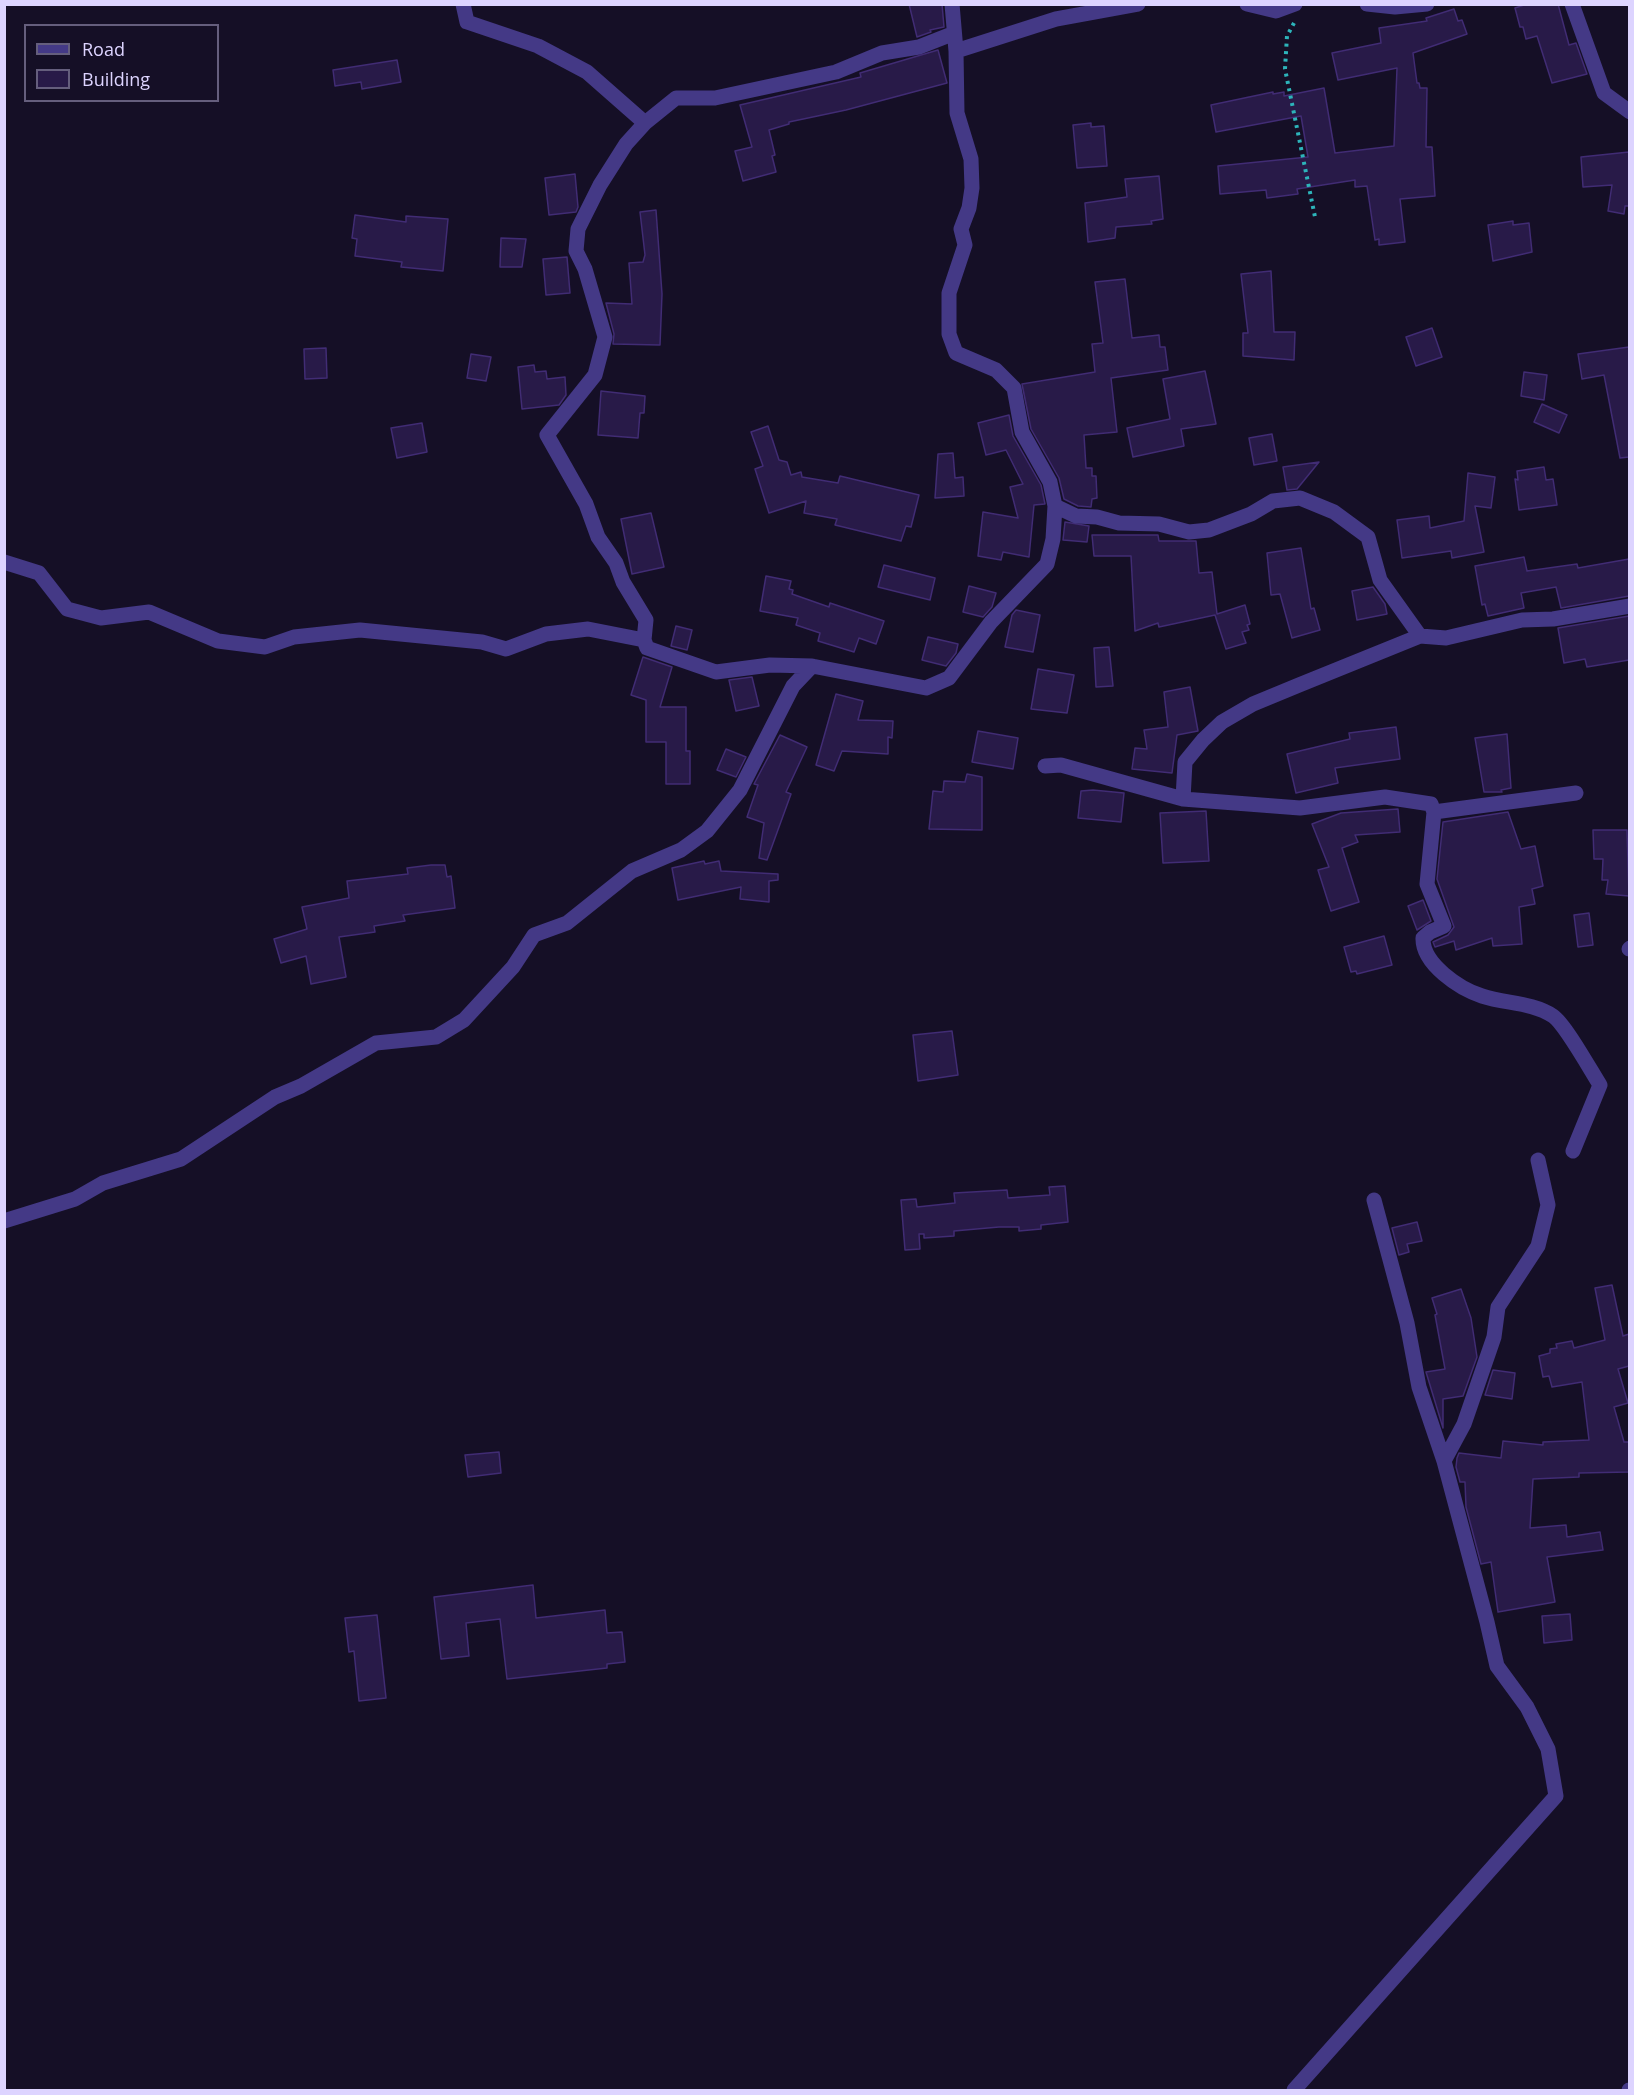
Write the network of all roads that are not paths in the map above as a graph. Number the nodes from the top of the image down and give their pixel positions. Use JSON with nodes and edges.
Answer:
{"nodes":[{"id":1,"x":463,"y":4,"type":"edge"},
{"id":2,"x":952,"y":4,"type":"edge"},
{"id":3,"x":1138,"y":4,"type":"edge"},
{"id":4,"x":1247,"y":4,"type":"edge"},
{"id":5,"x":1295,"y":4,"type":"edge"},
{"id":6,"x":1367,"y":4,"type":"edge"},
{"id":7,"x":1427,"y":4,"type":"edge"},
{"id":8,"x":1572,"y":4,"type":"edge"},
{"id":9,"x":952,"y":34,"type":"junction"},
{"id":10,"x":956,"y":51,"type":"junction"},
{"id":11,"x":1629,"y":112,"type":"edge"},
{"id":12,"x":645,"y":123,"type":"junction"},
{"id":13,"x":1054,"y":506,"type":"junction"},
{"id":14,"x":4,"y":562,"type":"edge"},
{"id":15,"x":1629,"y":606,"type":"edge"},
{"id":16,"x":1420,"y":636,"type":"junction"},
{"id":17,"x":644,"y":640,"type":"junction"},
{"id":18,"x":813,"y":666,"type":"junction"},
{"id":19,"x":1045,"y":766,"type":"dead end"},
{"id":20,"x":1576,"y":793,"type":"dead end"},
{"id":21,"x":1183,"y":799,"type":"junction"},
{"id":22,"x":1434,"y":812,"type":"junction"},
{"id":23,"x":1574,"y":1151,"type":"dead end"},
{"id":24,"x":1538,"y":1160,"type":"dead end"},
{"id":25,"x":1374,"y":1200,"type":"dead end"},
{"id":26,"x":4,"y":1221,"type":"edge"},
{"id":27,"x":1443,"y":1461,"type":"junction"},
{"id":28,"x":1294,"y":2091,"type":"edge"}],
"edges":[{"from":1,"to":12,"type":"street"},
{"from":2,"to":9,"type":"street"},
{"from":3,"to":10,"type":"street"},
{"from":4,"to":5,"type":"street"},
{"from":6,"to":7,"type":"street"},
{"from":8,"to":11,"type":"street"},
{"from":9,"to":10,"type":"street"},
{"from":9,"to":12,"type":"street"},
{"from":10,"to":13,"type":"street"},
{"from":12,"to":17,"type":"street"},
{"from":13,"to":16,"type":"street"},
{"from":13,"to":18,"type":"street"},
{"from":14,"to":17,"type":"street"},
{"from":15,"to":16,"type":"street"},
{"from":16,"to":21,"type":"street"},
{"from":17,"to":18,"type":"street"},
{"from":18,"to":26,"type":"street"},
{"from":19,"to":21,"type":"street"},
{"from":20,"to":22,"type":"street"},
{"from":21,"to":22,"type":"street"},
{"from":22,"to":23,"type":"street"},
{"from":24,"to":27,"type":"street"},
{"from":25,"to":27,"type":"street"},
{"from":27,"to":28,"type":"street"}]}
